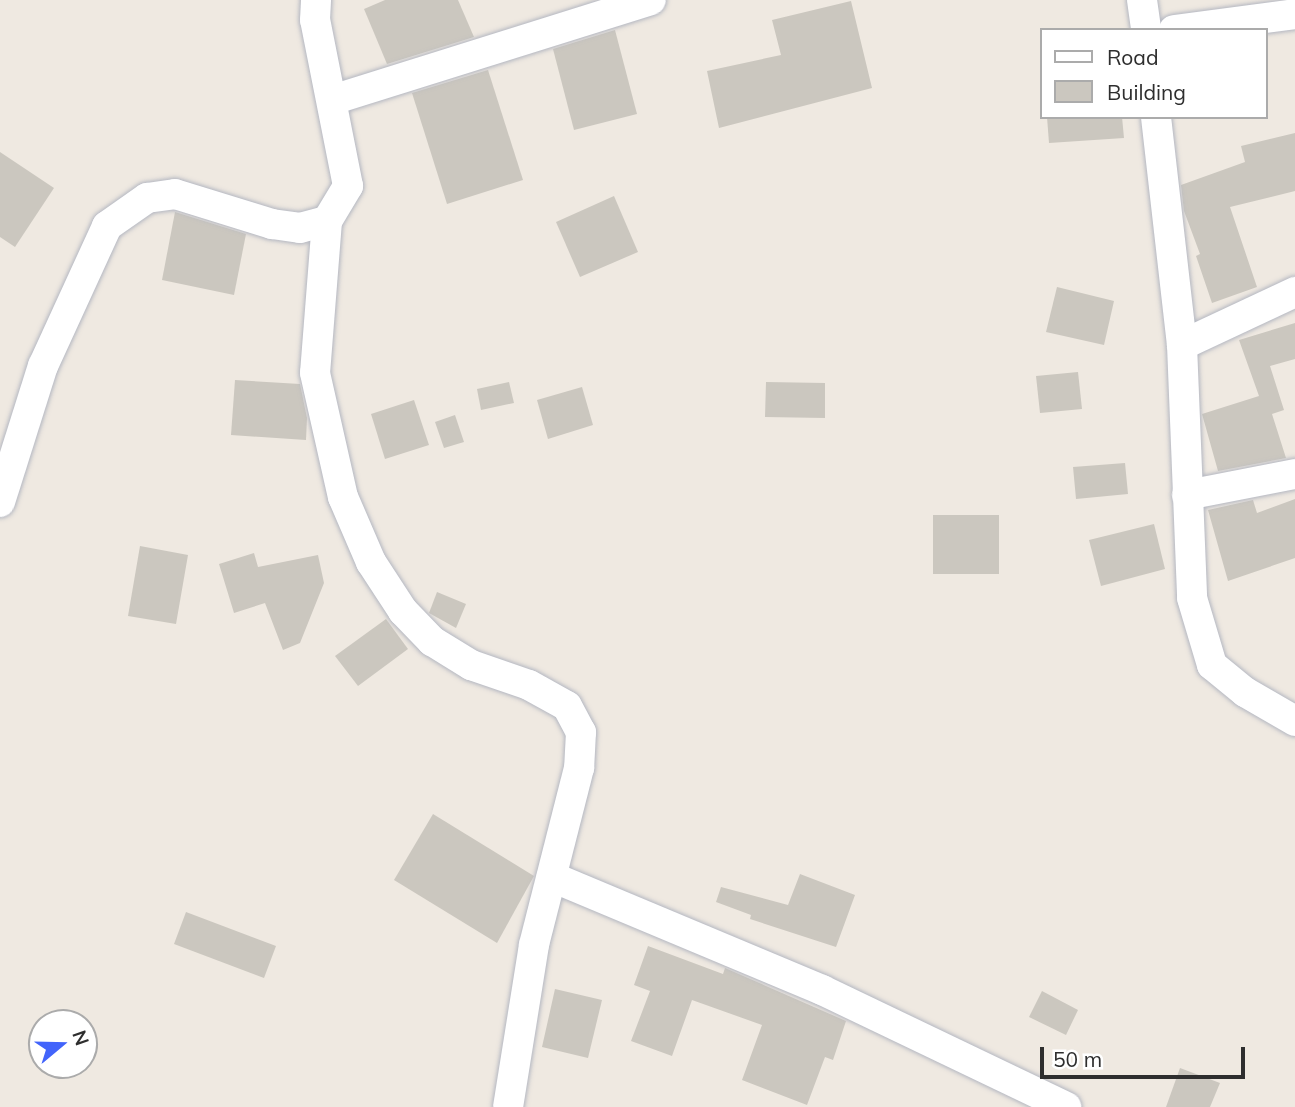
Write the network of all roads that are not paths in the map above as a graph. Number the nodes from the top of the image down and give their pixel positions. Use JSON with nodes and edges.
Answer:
{"nodes":[{"id":1,"x":316,"y":0,"type":"edge"},
{"id":2,"x":651,"y":0,"type":"edge"},
{"id":3,"x":1142,"y":0,"type":"edge"},
{"id":4,"x":1295,"y":14,"type":"edge"},
{"id":5,"x":1146,"y":28,"type":"edge"},
{"id":6,"x":1189,"y":28,"type":"edge"},
{"id":7,"x":332,"y":100,"type":"junction"},
{"id":8,"x":1156,"y":119,"type":"edge"},
{"id":9,"x":327,"y":221,"type":"junction"},
{"id":10,"x":1295,"y":292,"type":"edge"},
{"id":11,"x":1182,"y":345,"type":"junction"},
{"id":12,"x":1295,"y":474,"type":"edge"},
{"id":13,"x":1187,"y":495,"type":"junction"},
{"id":14,"x":0,"y":502,"type":"edge"},
{"id":15,"x":1295,"y":721,"type":"edge"},
{"id":16,"x":552,"y":877,"type":"junction"},
{"id":17,"x":508,"y":1107,"type":"edge"},
{"id":18,"x":1066,"y":1107,"type":"edge"}],
"edges":[{"from":1,"to":7,"type":"street"},
{"from":2,"to":7,"type":"street"},
{"from":3,"to":5,"type":"street"},
{"from":4,"to":6,"type":"street"},
{"from":7,"to":9,"type":"street"},
{"from":8,"to":11,"type":"street"},
{"from":9,"to":14,"type":"street"},
{"from":9,"to":16,"type":"street"},
{"from":10,"to":11,"type":"street"},
{"from":11,"to":13,"type":"street"},
{"from":12,"to":13,"type":"street"},
{"from":13,"to":15,"type":"street"},
{"from":16,"to":17,"type":"street"},
{"from":16,"to":18,"type":"street"}]}
